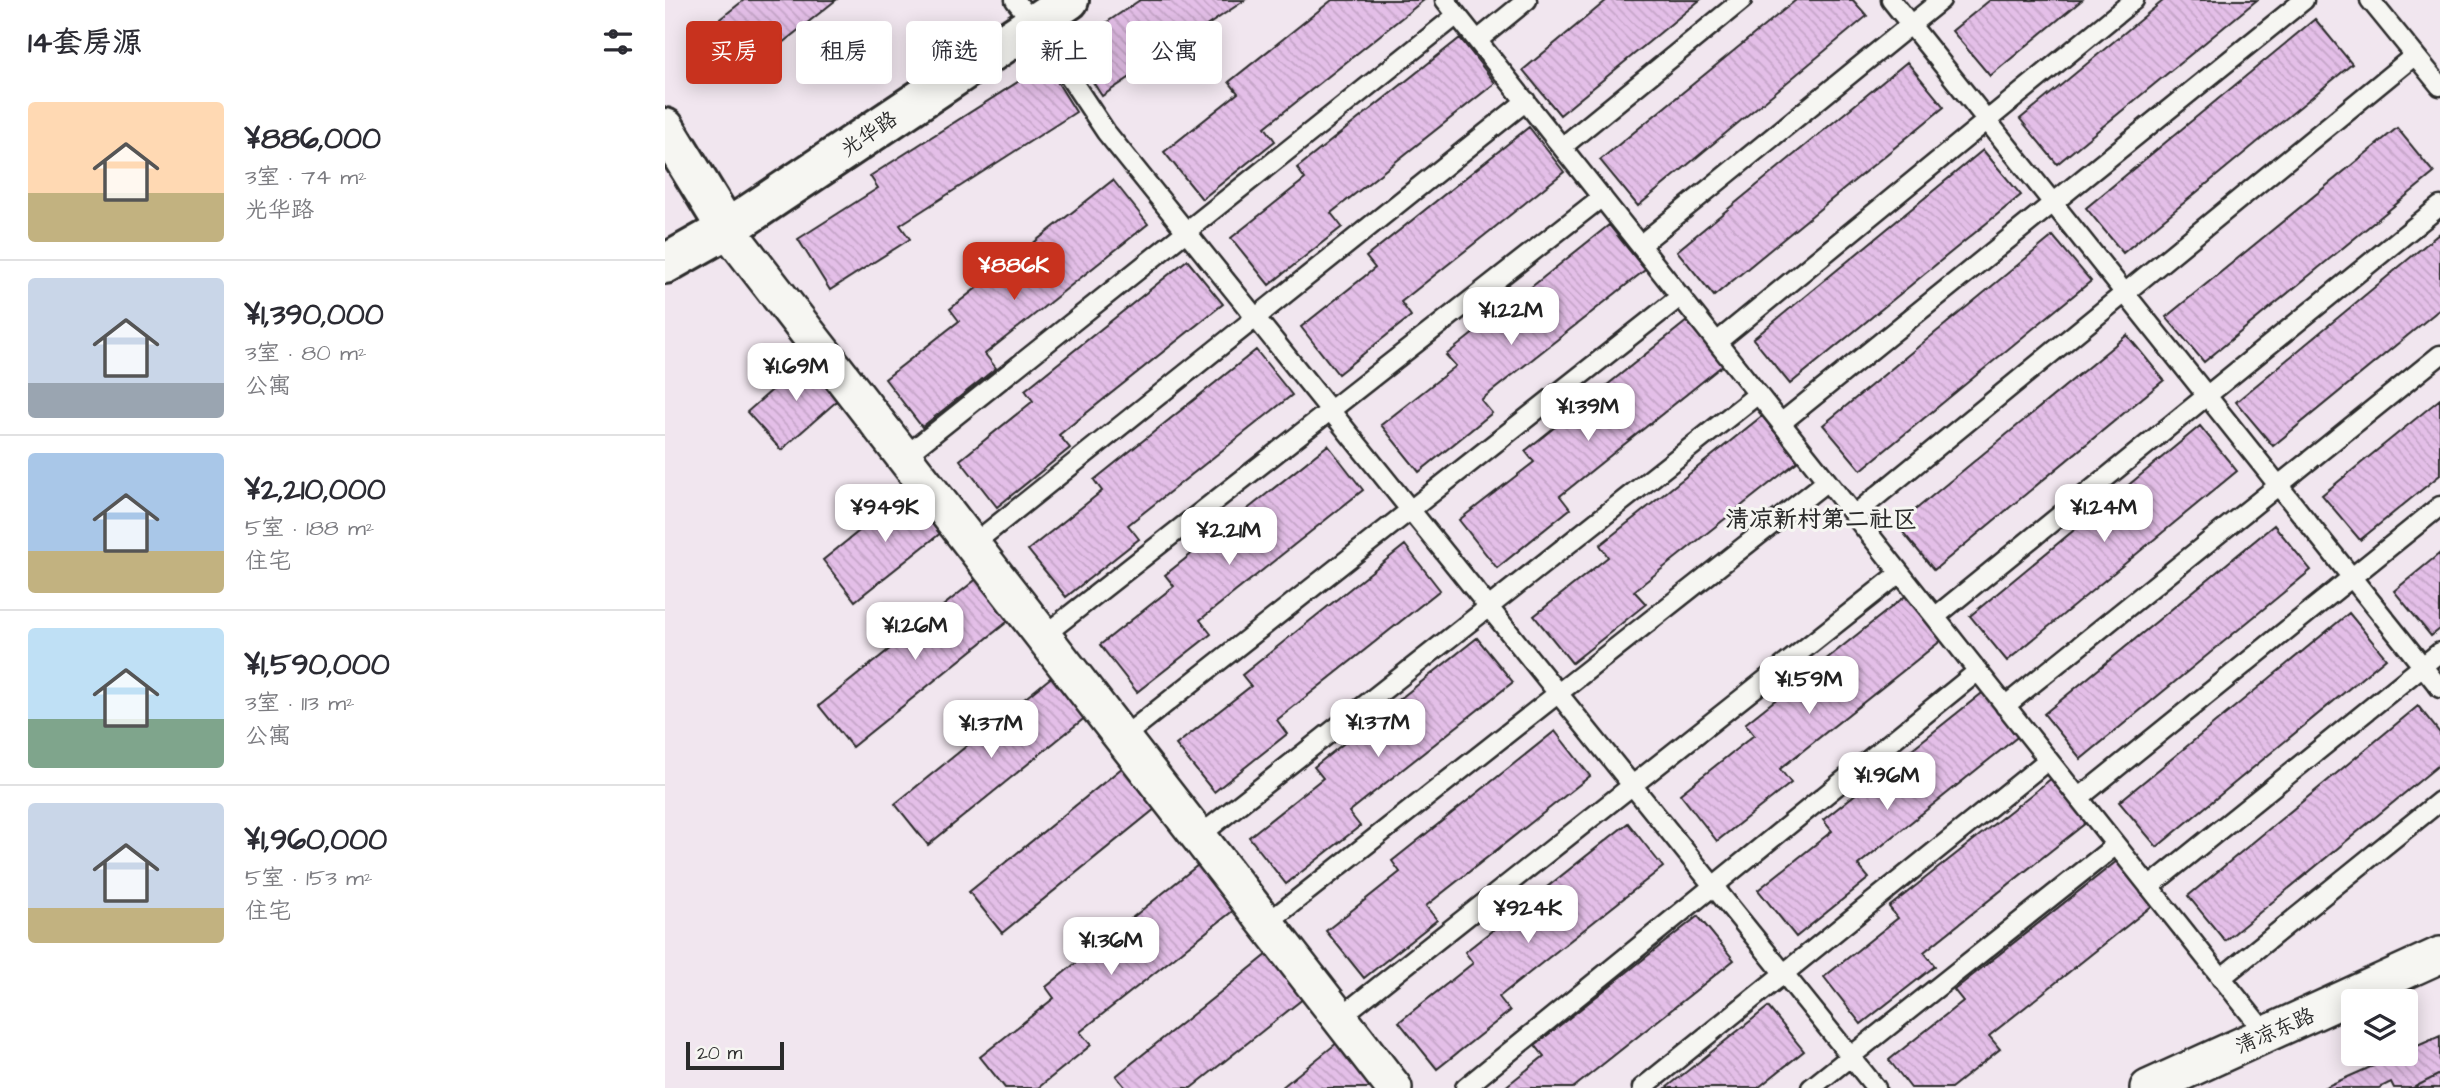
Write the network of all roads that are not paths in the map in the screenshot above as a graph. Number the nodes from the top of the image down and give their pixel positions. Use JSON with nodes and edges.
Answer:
{"nodes":[{"id":1,"x":1069,"y":0,"type":"edge"},
{"id":2,"x":1445,"y":0,"type":"edge"},
{"id":3,"x":1527,"y":0,"type":"edge"},
{"id":4,"x":1742,"y":0,"type":"edge"},
{"id":5,"x":1891,"y":0,"type":"edge"},
{"id":6,"x":1941,"y":0,"type":"edge"},
{"id":7,"x":2134,"y":0,"type":"edge"},
{"id":8,"x":2304,"y":0,"type":"edge"},
{"id":9,"x":2379,"y":3,"type":"edge"},
{"id":10,"x":1025,"y":12,"type":"edge"},
{"id":11,"x":1457,"y":15,"type":"junction"},
{"id":12,"x":1911,"y":25,"type":"junction"},
{"id":13,"x":1478,"y":40,"type":"junction"},
{"id":14,"x":2415,"y":55,"type":"junction"},
{"id":15,"x":2440,"y":86,"type":"edge"},
{"id":16,"x":1526,"y":101,"type":"junction"},
{"id":17,"x":1987,"y":120,"type":"junction"},
{"id":18,"x":665,"y":128,"type":"edge"},
{"id":19,"x":1562,"y":147,"type":"junction"},
{"id":20,"x":1602,"y":197,"type":"junction"},
{"id":21,"x":2053,"y":203,"type":"junction"},
{"id":22,"x":2440,"y":206,"type":"edge"},
{"id":23,"x":727,"y":229,"type":"junction"},
{"id":24,"x":1186,"y":231,"type":"junction"},
{"id":25,"x":1640,"y":245,"type":"junction"},
{"id":26,"x":665,"y":264,"type":"edge"},
{"id":27,"x":2124,"y":293,"type":"junction"},
{"id":28,"x":1681,"y":296,"type":"junction"},
{"id":29,"x":1256,"y":318,"type":"junction"},
{"id":30,"x":1717,"y":342,"type":"junction"},
{"id":31,"x":2440,"y":355,"type":"edge"},
{"id":32,"x":1758,"y":394,"type":"junction"},
{"id":33,"x":2207,"y":396,"type":"junction"},
{"id":34,"x":1330,"y":410,"type":"junction"},
{"id":35,"x":1781,"y":423,"type":"junction"},
{"id":36,"x":904,"y":457,"type":"junction"},
{"id":37,"x":1827,"y":481,"type":"junction"},
{"id":38,"x":2278,"y":486,"type":"junction"},
{"id":39,"x":2440,"y":506,"type":"edge"},
{"id":40,"x":1410,"y":510,"type":"junction"},
{"id":41,"x":1854,"y":515,"type":"junction"},
{"id":42,"x":972,"y":545,"type":"junction"},
{"id":43,"x":1900,"y":573,"type":"junction"},
{"id":44,"x":2351,"y":578,"type":"junction"},
{"id":45,"x":1488,"y":607,"type":"junction"},
{"id":46,"x":1935,"y":617,"type":"junction"},
{"id":47,"x":1043,"y":636,"type":"junction"},
{"id":48,"x":2440,"y":652,"type":"edge"},
{"id":49,"x":2422,"y":666,"type":"junction"},
{"id":50,"x":1978,"y":671,"type":"junction"},
{"id":51,"x":2440,"y":688,"type":"edge"},
{"id":52,"x":1558,"y":693,"type":"junction"},
{"id":53,"x":2005,"y":706,"type":"junction"},
{"id":54,"x":1122,"y":738,"type":"junction"},
{"id":55,"x":2048,"y":760,"type":"junction"},
{"id":56,"x":1632,"y":785,"type":"junction"},
{"id":57,"x":2079,"y":798,"type":"junction"},
{"id":58,"x":2440,"y":802,"type":"edge"},
{"id":59,"x":1198,"y":837,"type":"junction"},
{"id":60,"x":2116,"y":845,"type":"junction"},
{"id":61,"x":1714,"y":886,"type":"junction"},
{"id":62,"x":2148,"y":887,"type":"junction"},
{"id":63,"x":1266,"y":924,"type":"junction"},
{"id":64,"x":2440,"y":955,"type":"edge"},
{"id":65,"x":1784,"y":974,"type":"junction"},
{"id":66,"x":2221,"y":978,"type":"junction"},
{"id":67,"x":1339,"y":1018,"type":"junction"},
{"id":68,"x":2267,"y":1035,"type":"junction"},
{"id":69,"x":1851,"y":1056,"type":"junction"},
{"id":70,"x":1394,"y":1088,"type":"edge"},
{"id":71,"x":1465,"y":1088,"type":"edge"},
{"id":72,"x":1642,"y":1088,"type":"edge"},
{"id":73,"x":1811,"y":1088,"type":"edge"},
{"id":74,"x":1877,"y":1088,"type":"edge"},
{"id":75,"x":2148,"y":1088,"type":"edge"}],
"edges":[{"from":1,"to":10,"type":"main road","name":"光华路"},
{"from":2,"to":11,"type":"lane"},
{"from":3,"to":13,"type":"lane"},
{"from":4,"to":19,"type":"lane"},
{"from":5,"to":12,"type":"lane"},
{"from":6,"to":12,"type":"lane"},
{"from":7,"to":17,"type":"lane"},
{"from":8,"to":21,"type":"lane"},
{"from":9,"to":14,"type":"lane"},
{"from":10,"to":23,"type":"main road","name":"光华路"},
{"from":10,"to":24,"type":"lane"},
{"from":11,"to":13,"type":"lane"},
{"from":11,"to":24,"type":"lane"},
{"from":12,"to":17,"type":"lane"},
{"from":12,"to":25,"type":"lane"},
{"from":13,"to":16,"type":"lane"},
{"from":14,"to":15,"type":"lane"},
{"from":14,"to":27,"type":"lane"},
{"from":16,"to":19,"type":"lane"},
{"from":16,"to":29,"type":"lane"},
{"from":17,"to":21,"type":"lane"},
{"from":17,"to":30,"type":"lane"},
{"from":18,"to":23,"type":"main road"},
{"from":19,"to":20,"type":"lane"},
{"from":20,"to":25,"type":"lane"},
{"from":20,"to":34,"type":"lane"},
{"from":21,"to":27,"type":"lane"},
{"from":21,"to":35,"type":"lane"},
{"from":22,"to":33,"type":"lane"},
{"from":23,"to":26,"type":"main road","name":"光华路"},
{"from":23,"to":36,"type":"street"},
{"from":24,"to":29,"type":"lane"},
{"from":24,"to":36,"type":"lane"},
{"from":25,"to":28,"type":"lane"},
{"from":27,"to":33,"type":"lane"},
{"from":27,"to":41,"type":"lane"},
{"from":28,"to":30,"type":"lane"},
{"from":28,"to":40,"type":"lane"},
{"from":29,"to":34,"type":"lane"},
{"from":29,"to":42,"type":"lane"},
{"from":30,"to":32,"type":"lane"},
{"from":31,"to":38,"type":"lane"},
{"from":32,"to":35,"type":"lane"},
{"from":32,"to":45,"type":"lane"},
{"from":33,"to":38,"type":"lane"},
{"from":33,"to":46,"type":"lane"},
{"from":34,"to":40,"type":"lane"},
{"from":34,"to":47,"type":"lane"},
{"from":35,"to":37,"type":"lane"},
{"from":36,"to":42,"type":"street"},
{"from":37,"to":41,"type":"lane"},
{"from":37,"to":52,"type":"lane"},
{"from":38,"to":44,"type":"lane"},
{"from":38,"to":53,"type":"lane"},
{"from":39,"to":44,"type":"lane"},
{"from":40,"to":45,"type":"lane"},
{"from":40,"to":54,"type":"lane"},
{"from":41,"to":43,"type":"lane"},
{"from":42,"to":47,"type":"street"},
{"from":43,"to":46,"type":"lane"},
{"from":43,"to":56,"type":"lane"},
{"from":44,"to":49,"type":"lane"},
{"from":44,"to":57,"type":"lane"},
{"from":45,"to":52,"type":"lane"},
{"from":45,"to":59,"type":"lane"},
{"from":46,"to":50,"type":"lane"},
{"from":47,"to":54,"type":"street"},
{"from":48,"to":49,"type":"lane"},
{"from":49,"to":51,"type":"lane"},
{"from":49,"to":62,"type":"lane"},
{"from":50,"to":53,"type":"lane"},
{"from":50,"to":61,"type":"lane"},
{"from":52,"to":56,"type":"lane"},
{"from":52,"to":63,"type":"lane"},
{"from":53,"to":55,"type":"lane"},
{"from":54,"to":59,"type":"street"},
{"from":55,"to":57,"type":"lane"},
{"from":55,"to":65,"type":"lane"},
{"from":56,"to":61,"type":"lane"},
{"from":56,"to":67,"type":"lane"},
{"from":57,"to":60,"type":"lane"},
{"from":58,"to":66,"type":"lane"},
{"from":59,"to":63,"type":"street"},
{"from":60,"to":62,"type":"lane"},
{"from":60,"to":69,"type":"lane"},
{"from":61,"to":65,"type":"lane"},
{"from":61,"to":71,"type":"lane"},
{"from":62,"to":66,"type":"lane"},
{"from":63,"to":67,"type":"street"},
{"from":64,"to":68,"type":"street","name":"清凉东路"},
{"from":65,"to":69,"type":"lane"},
{"from":65,"to":72,"type":"lane"},
{"from":66,"to":68,"type":"lane"},
{"from":67,"to":70,"type":"street"},
{"from":68,"to":75,"type":"street","name":"清凉东路"},
{"from":69,"to":73,"type":"lane"},
{"from":69,"to":74,"type":"lane"}]}
